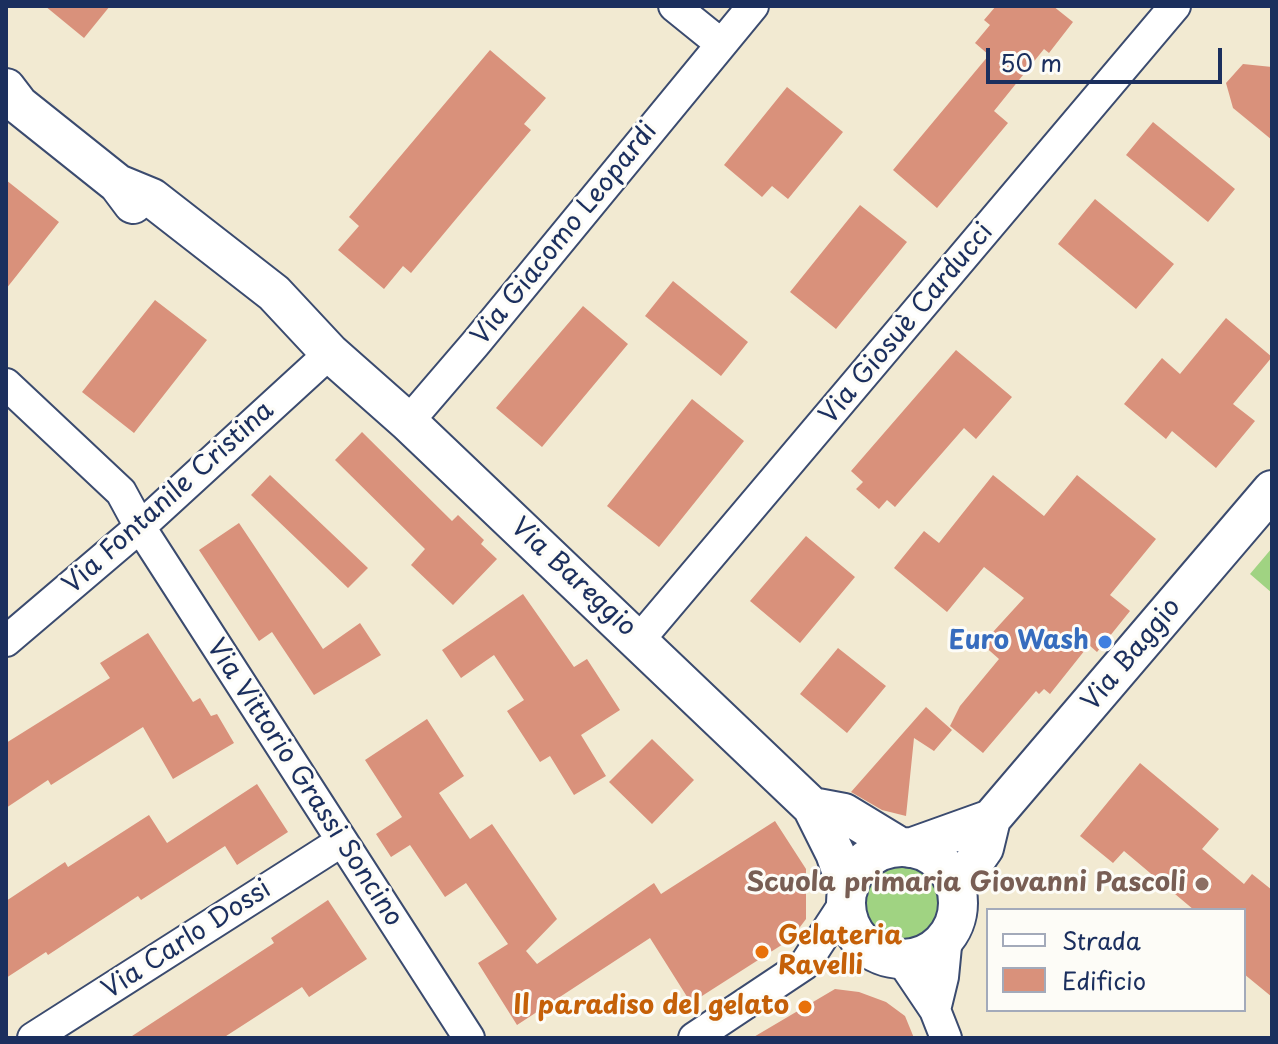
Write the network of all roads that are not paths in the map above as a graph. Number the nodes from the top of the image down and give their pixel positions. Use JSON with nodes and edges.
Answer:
{"nodes":[{"id":1,"x":674,"y":6,"type":"edge"},
{"id":2,"x":753,"y":6,"type":"edge"},
{"id":3,"x":1175,"y":6,"type":"edge"},
{"id":4,"x":721,"y":44,"type":"junction"},
{"id":5,"x":10,"y":98,"type":"edge"},
{"id":6,"x":330,"y":353,"type":"junction"},
{"id":7,"x":6,"y":384,"type":"edge"},
{"id":8,"x":408,"y":422,"type":"junction"},
{"id":9,"x":1272,"y":490,"type":"edge"},
{"id":10,"x":140,"y":527,"type":"junction"},
{"id":11,"x":639,"y":640,"type":"junction"},
{"id":12,"x":6,"y":641,"type":"edge"},
{"id":13,"x":812,"y":807,"type":"junction"},
{"id":14,"x":991,"y":819,"type":"junction"},
{"id":15,"x":342,"y":841,"type":"junction"},
{"id":16,"x":905,"y":847,"type":"junction"},
{"id":17,"x":956,"y":888,"type":"junction"},
{"id":18,"x":847,"y":895,"type":"junction"},
{"id":19,"x":947,"y":936,"type":"junction"},
{"id":20,"x":900,"y":958,"type":"junction"},
{"id":21,"x":941,"y":1024,"type":"edge"},
{"id":22,"x":33,"y":1038,"type":"edge"},
{"id":23,"x":469,"y":1038,"type":"edge"},
{"id":24,"x":694,"y":1038,"type":"edge"}],
"edges":[{"from":1,"to":4,"type":"street"},
{"from":2,"to":4,"type":"street","name":"Via Giacomo Leopardi"},
{"from":3,"to":11,"type":"street","name":"Via Giosuè Carducci"},
{"from":4,"to":8,"type":"street","name":"Via Giacomo Leopardi"},
{"from":5,"to":6,"type":"street","name":"Via Bareggio"},
{"from":6,"to":8,"type":"street","name":"Via Bareggio"},
{"from":6,"to":10,"type":"street","name":"Via Fontanile Cristina"},
{"from":7,"to":10,"type":"street","name":"Via Vittorio Grassi Soncino"},
{"from":8,"to":11,"type":"street","name":"Via Bareggio"},
{"from":9,"to":14,"type":"street","name":"Via Baggio"},
{"from":10,"to":12,"type":"street","name":"Via Fontanile Cristina"},
{"from":10,"to":15,"type":"street","name":"Via Vittorio Grassi Soncino"},
{"from":11,"to":13,"type":"street","name":"Via Bareggio"},
{"from":13,"to":16,"type":"street","name":"Via Bareggio"},
{"from":13,"to":18,"type":"street","name":"Via Bareggio"},
{"from":14,"to":16,"type":"street","name":"Via Baggio"},
{"from":14,"to":17,"type":"street","name":"Via Baggio"},
{"from":15,"to":22,"type":"street","name":"Via Carlo Dossi"},
{"from":15,"to":23,"type":"street","name":"Via Vittorio Grassi Soncino"},
{"from":16,"to":17,"type":"street"},
{"from":16,"to":18,"type":"street"},
{"from":17,"to":19,"type":"street"},
{"from":18,"to":20,"type":"street"},
{"from":18,"to":24,"type":"street"},
{"from":19,"to":20,"type":"street"},
{"from":19,"to":21,"type":"street"},
{"from":20,"to":21,"type":"street"}]}
